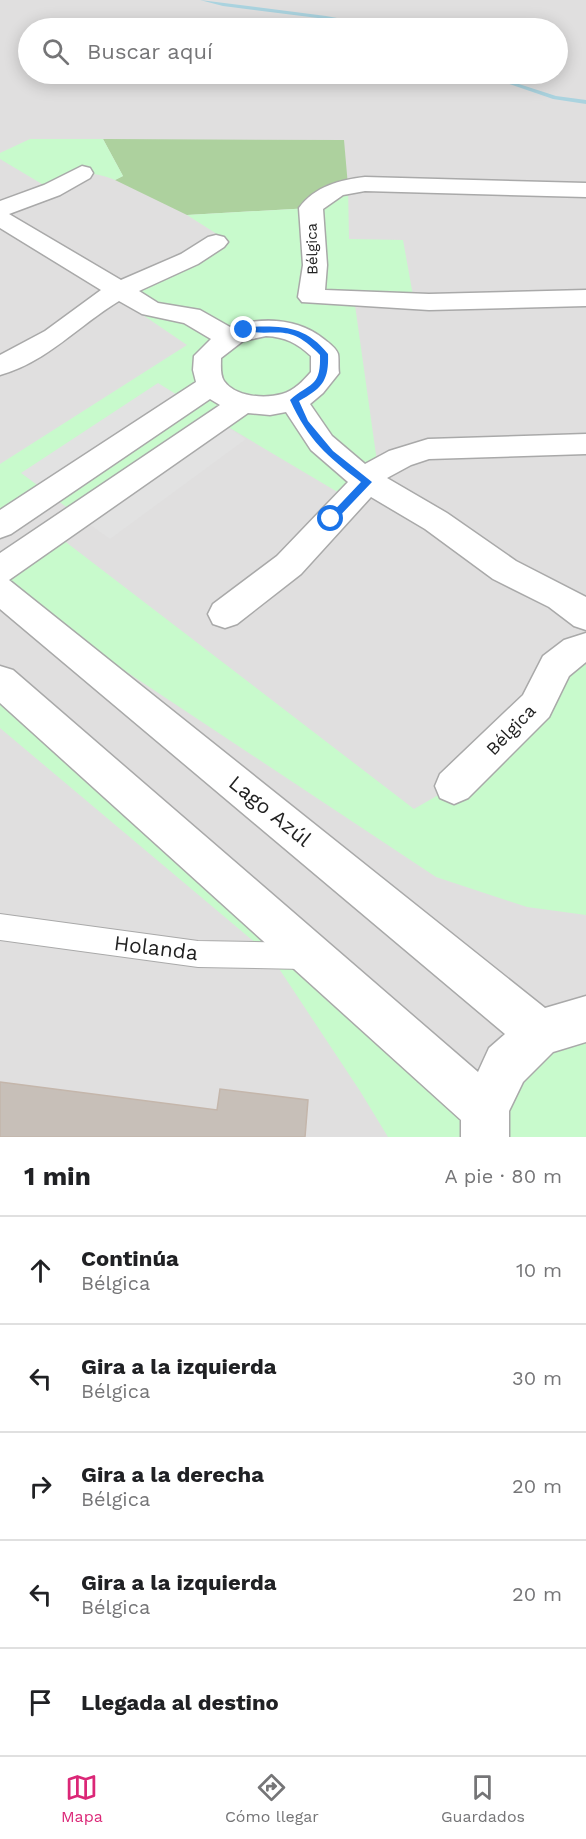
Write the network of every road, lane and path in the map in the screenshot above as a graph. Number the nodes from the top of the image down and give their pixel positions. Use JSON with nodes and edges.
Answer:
{"nodes":[{"id":1,"x":82,"y":173,"type":"dead end"},
{"id":2,"x":586,"y":190,"type":"edge"},
{"id":3,"x":0,"y":209,"type":"edge"},
{"id":4,"x":0,"y":218,"type":"edge"},
{"id":5,"x":216,"y":242,"type":"dead end"},
{"id":6,"x":120,"y":290,"type":"junction"},
{"id":7,"x":311,"y":297,"type":"junction"},
{"id":8,"x":586,"y":298,"type":"edge"},
{"id":9,"x":282,"y":328,"type":"junction"},
{"id":10,"x":227,"y":338,"type":"junction"},
{"id":11,"x":0,"y":366,"type":"edge"},
{"id":12,"x":212,"y":385,"type":"junction"},
{"id":13,"x":294,"y":400,"type":"junction"},
{"id":14,"x":242,"y":404,"type":"junction"},
{"id":15,"x":586,"y":444,"type":"edge"},
{"id":16,"x":367,"y":482,"type":"junction"},
{"id":17,"x":0,"y":526,"type":"edge"},
{"id":18,"x":0,"y":570,"type":"edge"},
{"id":19,"x":0,"y":590,"type":"edge"},
{"id":20,"x":225,"y":614,"type":"dead end"},
{"id":21,"x":586,"y":616,"type":"edge"},
{"id":22,"x":586,"y":647,"type":"edge"},
{"id":23,"x":0,"y":681,"type":"edge"},
{"id":24,"x":454,"y":786,"type":"dead end"},
{"id":25,"x":0,"y":927,"type":"edge"},
{"id":26,"x":313,"y":956,"type":"junction"},
{"id":27,"x":586,"y":1019,"type":"edge"},
{"id":28,"x":539,"y":1033,"type":"junction"},
{"id":29,"x":485,"y":1124,"type":"edge"}],
"edges":[{"from":1,"to":3,"type":"street"},
{"from":2,"to":7,"type":"street","name":"Bélgica"},
{"from":4,"to":6,"type":"street"},
{"from":5,"to":6,"type":"street"},
{"from":6,"to":10,"type":"street"},
{"from":6,"to":11,"type":"street"},
{"from":7,"to":8,"type":"street","name":"Bélgica"},
{"from":7,"to":9,"type":"street"},
{"from":9,"to":10,"type":"street"},
{"from":9,"to":13,"type":"street"},
{"from":10,"to":12,"type":"street"},
{"from":12,"to":14,"type":"street"},
{"from":12,"to":17,"type":"street"},
{"from":13,"to":14,"type":"street"},
{"from":13,"to":16,"type":"street"},
{"from":14,"to":18,"type":"street"},
{"from":15,"to":16,"type":"street"},
{"from":16,"to":20,"type":"street"},
{"from":16,"to":21,"type":"street"},
{"from":19,"to":28,"type":"street","name":"Lago Azúl"},
{"from":22,"to":24,"type":"street","name":"Bélgica"},
{"from":23,"to":26,"type":"street"},
{"from":25,"to":26,"type":"lane","name":"Holanda"},
{"from":26,"to":29,"type":"street"},
{"from":27,"to":28,"type":"street"},
{"from":28,"to":29,"type":"street"}]}
